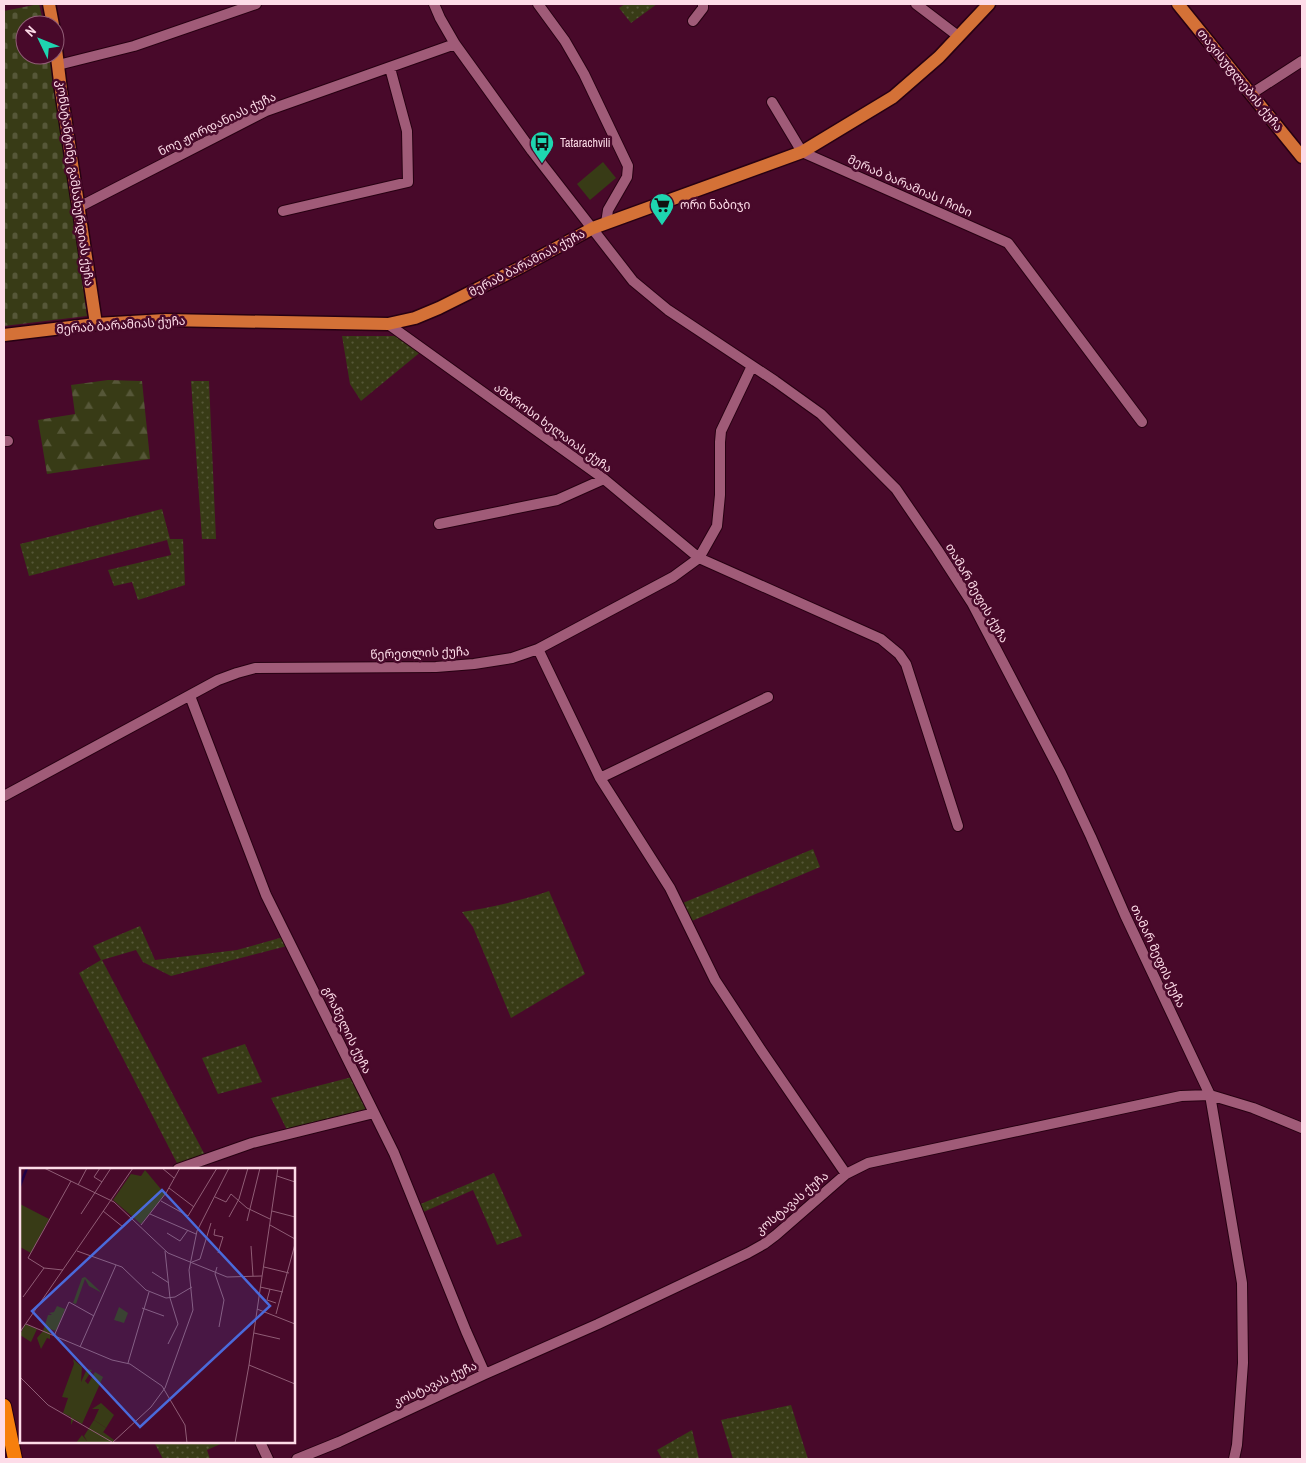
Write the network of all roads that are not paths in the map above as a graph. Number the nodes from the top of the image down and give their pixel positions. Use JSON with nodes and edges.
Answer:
{"nodes":[{"id":1,"x":256,"y":4,"type":"edge"},
{"id":2,"x":434,"y":4,"type":"edge"},
{"id":3,"x":538,"y":4,"type":"edge"},
{"id":4,"x":703,"y":4,"type":"edge"},
{"id":5,"x":916,"y":4,"type":"edge"},
{"id":6,"x":989,"y":4,"type":"edge"},
{"id":7,"x":1178,"y":4,"type":"edge"},
{"id":8,"x":693,"y":21,"type":"dead end"},
{"id":9,"x":958,"y":36,"type":"junction"},
{"id":10,"x":455,"y":44,"type":"junction"},
{"id":11,"x":1302,"y":61,"type":"edge"},
{"id":12,"x":65,"y":63,"type":"edge"},
{"id":13,"x":58,"y":65,"type":"edge"},
{"id":14,"x":390,"y":68,"type":"junction"},
{"id":15,"x":1251,"y":94,"type":"junction"},
{"id":16,"x":772,"y":102,"type":"dead end"},
{"id":17,"x":802,"y":152,"type":"junction"},
{"id":18,"x":1302,"y":156,"type":"edge"},
{"id":19,"x":79,"y":206,"type":"junction"},
{"id":20,"x":284,"y":210,"type":"dead end"},
{"id":21,"x":606,"y":223,"type":"junction"},
{"id":22,"x":594,"y":229,"type":"junction"},
{"id":23,"x":96,"y":324,"type":"junction"},
{"id":24,"x":388,"y":324,"type":"junction"},
{"id":25,"x":4,"y":335,"type":"edge"},
{"id":26,"x":752,"y":366,"type":"junction"},
{"id":27,"x":1142,"y":422,"type":"dead end"},
{"id":28,"x":604,"y":479,"type":"junction"},
{"id":29,"x":439,"y":524,"type":"dead end"},
{"id":30,"x":699,"y":558,"type":"junction"},
{"id":31,"x":538,"y":650,"type":"junction"},
{"id":32,"x":190,"y":696,"type":"junction"},
{"id":33,"x":768,"y":697,"type":"dead end"},
{"id":34,"x":600,"y":778,"type":"junction"},
{"id":35,"x":4,"y":796,"type":"edge"},
{"id":36,"x":958,"y":826,"type":"dead end"},
{"id":37,"x":1210,"y":1095,"type":"junction"},
{"id":38,"x":374,"y":1113,"type":"junction"},
{"id":39,"x":1302,"y":1128,"type":"edge"},
{"id":40,"x":181,"y":1168,"type":"edge"},
{"id":41,"x":846,"y":1174,"type":"junction"},
{"id":42,"x":486,"y":1374,"type":"junction"},
{"id":43,"x":4,"y":1406,"type":"edge"},
{"id":44,"x":260,"y":1443,"type":"edge"},
{"id":45,"x":15,"y":1459,"type":"edge"},
{"id":46,"x":268,"y":1459,"type":"edge"},
{"id":47,"x":297,"y":1459,"type":"edge"},
{"id":48,"x":1234,"y":1459,"type":"edge"}],
"edges":[{"from":1,"to":12,"type":"street"},
{"from":2,"to":10,"type":"street","name":"თამარ მეფის ქუჩა"},
{"from":3,"to":21,"type":"street"},
{"from":4,"to":8,"type":"street"},
{"from":5,"to":9,"type":"street"},
{"from":6,"to":9,"type":"main road","name":"მერაბ ბარამიას ქუჩა"},
{"from":7,"to":15,"type":"main road","name":"თავისუფლების ქუჩა"},
{"from":9,"to":17,"type":"main road","name":"მერაბ ბარამიას ქუჩა"},
{"from":10,"to":14,"type":"street","name":"ნოე ჟორდანიას ქუჩა"},
{"from":10,"to":22,"type":"street","name":"თამარ მეფის ქუჩა"},
{"from":11,"to":15,"type":"street"},
{"from":13,"to":19,"type":"main road","name":"კონსტანტინე გამსახურდიას ქუჩა"},
{"from":14,"to":19,"type":"street","name":"ნოე ჟორდანიას ქუჩა"},
{"from":14,"to":20,"type":"street"},
{"from":15,"to":18,"type":"main road","name":"თავისუფლების ქუჩა"},
{"from":16,"to":17,"type":"street"},
{"from":17,"to":21,"type":"main road","name":"მერაბ ბარამიას ქუჩა"},
{"from":17,"to":27,"type":"street","name":"მერაბ ბარამიას I ჩიხი"},
{"from":19,"to":23,"type":"main road","name":"კონსტანტინე გამსახურდიას ქუჩა"},
{"from":21,"to":22,"type":"main road","name":"მერაბ ბარამიას ქუჩა"},
{"from":22,"to":24,"type":"main road","name":"მერაბ ბარამიას ქუჩა"},
{"from":22,"to":26,"type":"street","name":"თამარ მეფის ქუჩა"},
{"from":23,"to":24,"type":"main road","name":"მერაბ ბარამიას ქუჩა"},
{"from":23,"to":25,"type":"main road","name":"მერაბ ბარამიას ქუჩა"},
{"from":24,"to":28,"type":"street","name":"ამბროსი ხელაიას ქუჩა"},
{"from":26,"to":30,"type":"street","name":"წერეთლის ქუჩა"},
{"from":26,"to":37,"type":"street","name":"თამარ მეფის ქუჩა"},
{"from":28,"to":29,"type":"street"},
{"from":28,"to":30,"type":"street","name":"ამბროსი ხელაიას ქუჩა"},
{"from":30,"to":31,"type":"street","name":"წერეთლის ქუჩა"},
{"from":30,"to":36,"type":"street","name":"ამბროსი ხელაიას ქუჩა"},
{"from":31,"to":32,"type":"street","name":"წერეთლის ქუჩა"},
{"from":31,"to":34,"type":"street"},
{"from":32,"to":35,"type":"street","name":"წერეთლის ქუჩა"},
{"from":32,"to":38,"type":"street","name":"გრანელის ქუჩა"},
{"from":33,"to":34,"type":"street"},
{"from":34,"to":41,"type":"street"},
{"from":37,"to":39,"type":"street","name":"კოსტავას ქუჩა"},
{"from":37,"to":41,"type":"street","name":"კოსტავას ქუჩა"},
{"from":37,"to":48,"type":"street","name":"თამარ მეფის ქუჩა"},
{"from":38,"to":40,"type":"street"},
{"from":38,"to":42,"type":"street","name":"გრანელის ქუჩა"},
{"from":41,"to":42,"type":"street","name":"კოსტავას ქუჩა"},
{"from":42,"to":47,"type":"street","name":"კოსტავას ქუჩა"},
{"from":43,"to":45,"type":"highway"},
{"from":44,"to":46,"type":"street"}]}
